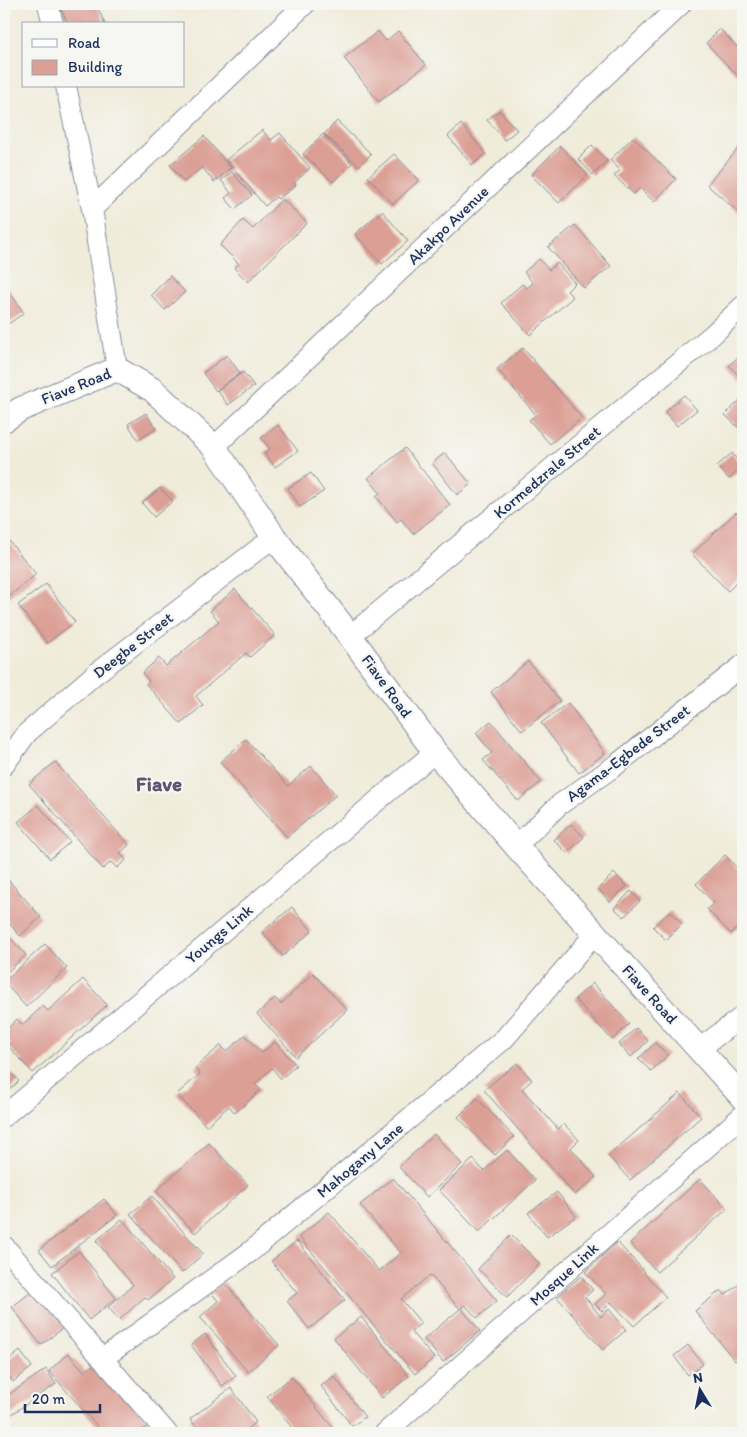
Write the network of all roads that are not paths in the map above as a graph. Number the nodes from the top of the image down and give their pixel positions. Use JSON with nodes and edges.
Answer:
{"nodes":[{"id":1,"x":48,"y":4,"type":"edge"},
{"id":2,"x":305,"y":4,"type":"edge"},
{"id":3,"x":681,"y":4,"type":"edge"},
{"id":4,"x":52,"y":22,"type":"edge"},
{"id":5,"x":66,"y":88,"type":"edge"},
{"id":6,"x":92,"y":209,"type":"junction"},
{"id":7,"x":743,"y":306,"type":"edge"},
{"id":8,"x":117,"y":370,"type":"junction"},
{"id":9,"x":4,"y":420,"type":"edge"},
{"id":10,"x":214,"y":447,"type":"junction"},
{"id":11,"x":274,"y":537,"type":"junction"},
{"id":12,"x":350,"y":636,"type":"junction"},
{"id":13,"x":743,"y":665,"type":"edge"},
{"id":14,"x":435,"y":752,"type":"junction"},
{"id":15,"x":4,"y":765,"type":"edge"},
{"id":16,"x":516,"y":846,"type":"junction"},
{"id":17,"x":595,"y":934,"type":"junction"},
{"id":18,"x":743,"y":1016,"type":"edge"},
{"id":19,"x":699,"y":1049,"type":"junction"},
{"id":20,"x":743,"y":1098,"type":"edge"},
{"id":21,"x":743,"y":1115,"type":"edge"},
{"id":22,"x":4,"y":1116,"type":"edge"},
{"id":23,"x":4,"y":1246,"type":"edge"},
{"id":24,"x":102,"y":1358,"type":"junction"},
{"id":25,"x":166,"y":1433,"type":"edge"},
{"id":26,"x":384,"y":1433,"type":"edge"}],
"edges":[{"from":1,"to":4,"type":"street"},
{"from":2,"to":6,"type":"street"},
{"from":3,"to":10,"type":"street","name":"Akakpo Avenue"},
{"from":5,"to":6,"type":"street"},
{"from":6,"to":8,"type":"street"},
{"from":7,"to":12,"type":"street","name":"Kormedzrale Street"},
{"from":8,"to":9,"type":"street","name":"Fiave Road"},
{"from":8,"to":10,"type":"street","name":"Fiave Road"},
{"from":10,"to":11,"type":"street","name":"Fiave Road"},
{"from":11,"to":12,"type":"street","name":"Fiave Road"},
{"from":11,"to":15,"type":"street","name":"Deegbe Street"},
{"from":12,"to":14,"type":"street","name":"Fiave Road"},
{"from":13,"to":16,"type":"street","name":"Agama-Egbede Street"},
{"from":14,"to":16,"type":"street","name":"Fiave Road"},
{"from":14,"to":22,"type":"street","name":"Youngs Link"},
{"from":16,"to":17,"type":"street","name":"Fiave Road"},
{"from":17,"to":19,"type":"street","name":"Fiave Road"},
{"from":17,"to":24,"type":"street","name":"Mahogany Lane"},
{"from":18,"to":19,"type":"street"},
{"from":19,"to":20,"type":"street","name":"Fiave Road"},
{"from":21,"to":26,"type":"street","name":"Mosque Link"},
{"from":23,"to":24,"type":"street"},
{"from":24,"to":25,"type":"street"}]}
